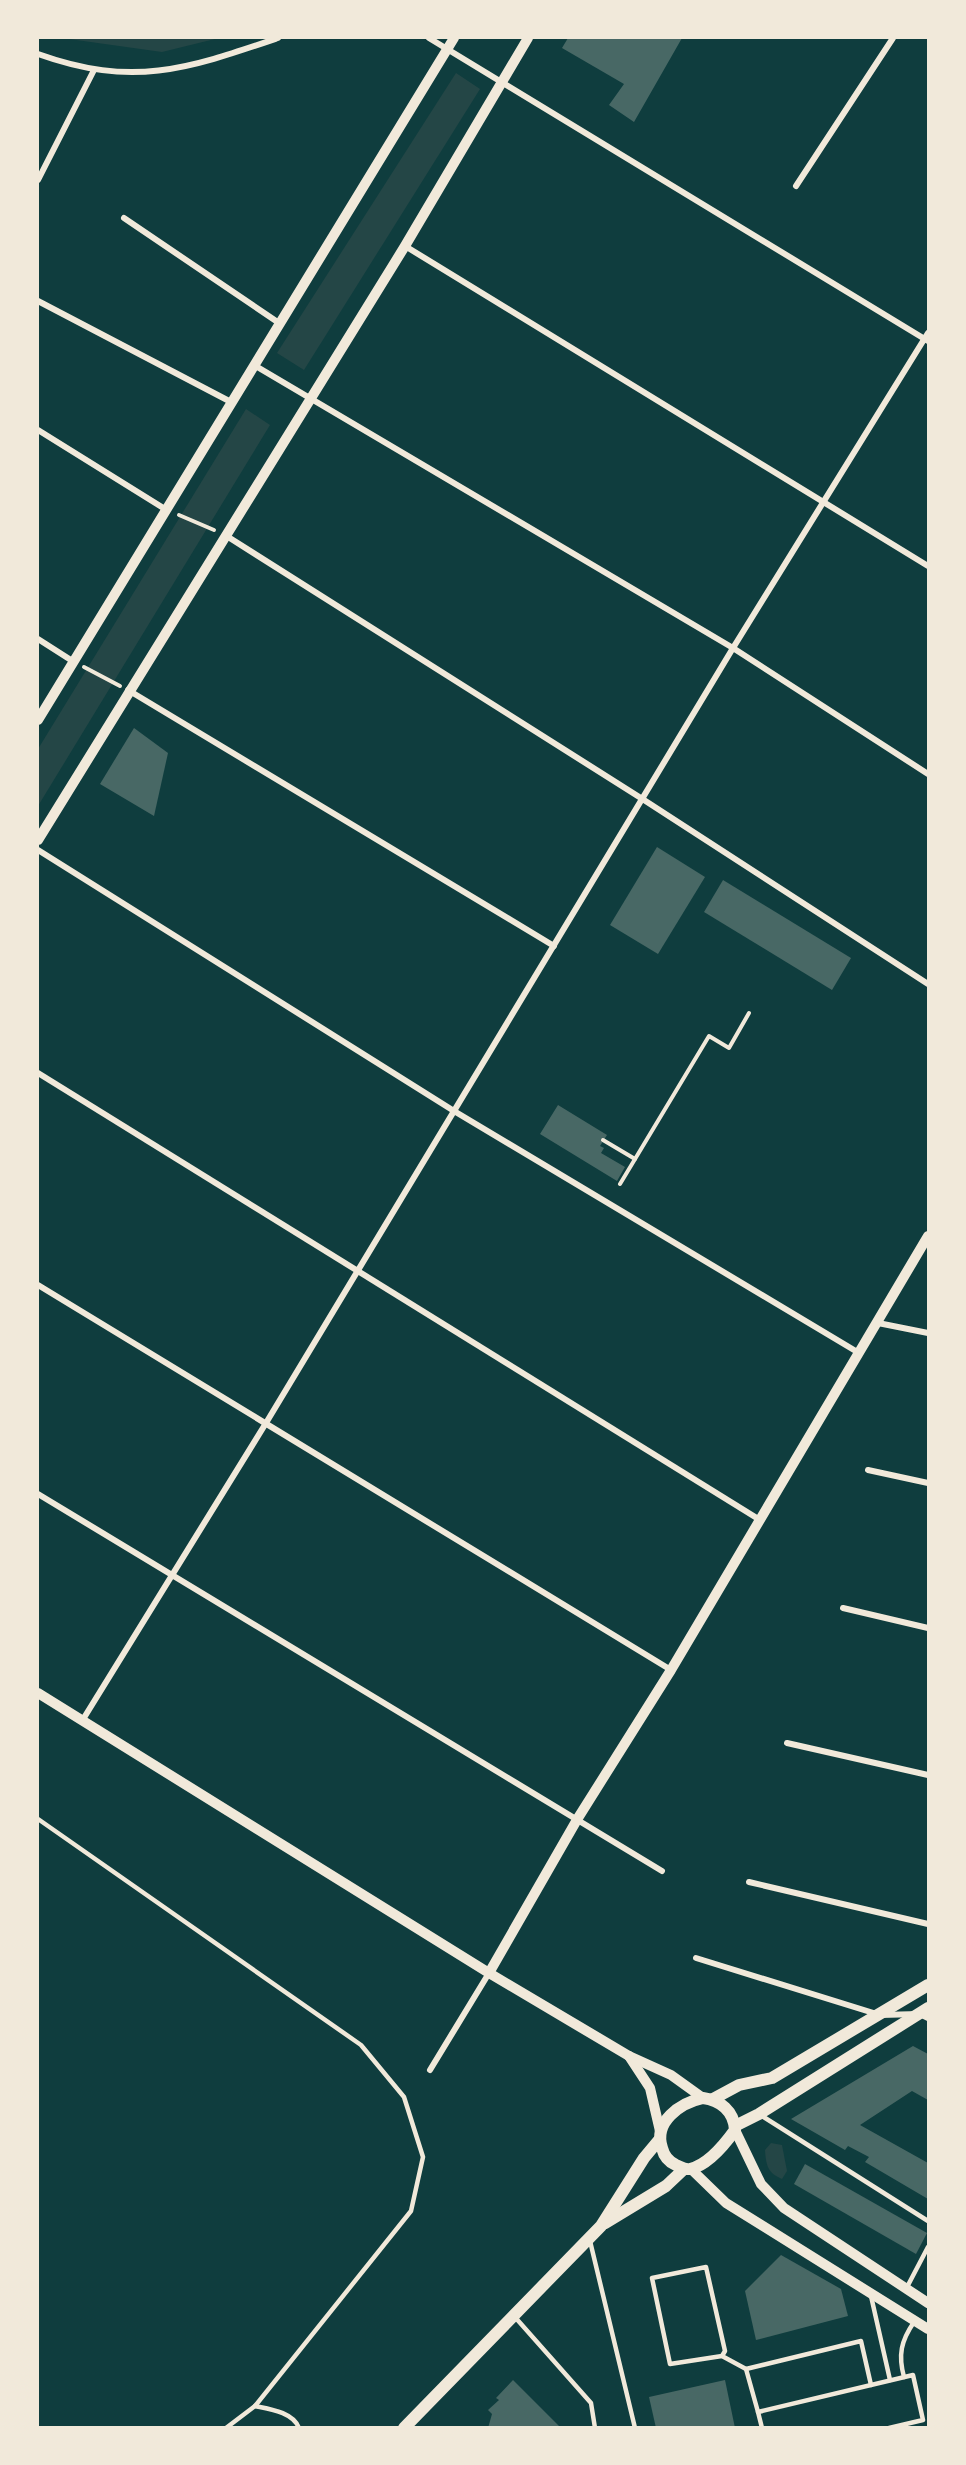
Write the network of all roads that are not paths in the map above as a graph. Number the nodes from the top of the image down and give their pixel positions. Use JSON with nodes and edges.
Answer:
{"nodes":[{"id":1,"x":278,"y":38,"type":"edge"},
{"id":2,"x":429,"y":38,"type":"edge"},
{"id":3,"x":453,"y":38,"type":"edge"},
{"id":4,"x":528,"y":38,"type":"edge"},
{"id":5,"x":893,"y":38,"type":"edge"},
{"id":6,"x":448,"y":43,"type":"edge"},
{"id":7,"x":38,"y":54,"type":"edge"},
{"id":8,"x":94,"y":70,"type":"junction"},
{"id":9,"x":502,"y":81,"type":"junction"},
{"id":10,"x":38,"y":180,"type":"edge"},
{"id":11,"x":796,"y":186,"type":"dead end"},
{"id":12,"x":124,"y":218,"type":"dead end"},
{"id":13,"x":405,"y":246,"type":"junction"},
{"id":14,"x":38,"y":301,"type":"edge"},
{"id":15,"x":279,"y":323,"type":"junction"},
{"id":16,"x":927,"y":337,"type":"edge"},
{"id":17,"x":254,"y":365,"type":"junction"},
{"id":18,"x":311,"y":396,"type":"junction"},
{"id":19,"x":231,"y":402,"type":"junction"},
{"id":20,"x":38,"y":430,"type":"edge"},
{"id":21,"x":824,"y":501,"type":"junction"},
{"id":22,"x":165,"y":509,"type":"junction"},
{"id":23,"x":225,"y":535,"type":"junction"},
{"id":24,"x":928,"y":566,"type":"edge"},
{"id":25,"x":38,"y":639,"type":"edge"},
{"id":26,"x":733,"y":648,"type":"junction"},
{"id":27,"x":74,"y":662,"type":"junction"},
{"id":28,"x":128,"y":690,"type":"junction"},
{"id":29,"x":38,"y":720,"type":"edge"},
{"id":30,"x":928,"y":774,"type":"edge"},
{"id":31,"x":644,"y":800,"type":"junction"},
{"id":32,"x":38,"y":840,"type":"edge"},
{"id":33,"x":38,"y":850,"type":"edge"},
{"id":34,"x":554,"y":946,"type":"junction"},
{"id":35,"x":928,"y":984,"type":"edge"},
{"id":36,"x":38,"y":1072,"type":"edge"},
{"id":37,"x":454,"y":1111,"type":"junction"},
{"id":38,"x":928,"y":1236,"type":"edge"},
{"id":39,"x":357,"y":1270,"type":"junction"},
{"id":40,"x":38,"y":1285,"type":"edge"},
{"id":41,"x":878,"y":1323,"type":"junction"},
{"id":42,"x":928,"y":1333,"type":"edge"},
{"id":43,"x":860,"y":1354,"type":"junction"},
{"id":44,"x":266,"y":1423,"type":"junction"},
{"id":45,"x":868,"y":1470,"type":"dead end"},
{"id":46,"x":928,"y":1483,"type":"edge"},
{"id":47,"x":38,"y":1494,"type":"edge"},
{"id":48,"x":760,"y":1520,"type":"junction"},
{"id":49,"x":173,"y":1575,"type":"junction"},
{"id":50,"x":843,"y":1608,"type":"dead end"},
{"id":51,"x":928,"y":1628,"type":"edge"},
{"id":52,"x":671,"y":1670,"type":"junction"},
{"id":53,"x":38,"y":1694,"type":"edge"},
{"id":54,"x":82,"y":1721,"type":"junction"},
{"id":55,"x":787,"y":1743,"type":"dead end"},
{"id":56,"x":928,"y":1775,"type":"edge"},
{"id":57,"x":578,"y":1818,"type":"junction"},
{"id":58,"x":38,"y":1819,"type":"edge"},
{"id":59,"x":662,"y":1871,"type":"dead end"},
{"id":60,"x":749,"y":1882,"type":"dead end"},
{"id":61,"x":928,"y":1924,"type":"edge"},
{"id":62,"x":696,"y":1958,"type":"dead end"},
{"id":63,"x":489,"y":1973,"type":"junction"},
{"id":64,"x":928,"y":1985,"type":"edge"},
{"id":65,"x":926,"y":2013,"type":"edge"},
{"id":66,"x":880,"y":2015,"type":"junction"},
{"id":67,"x":629,"y":2056,"type":"junction"},
{"id":68,"x":430,"y":2070,"type":"dead end"},
{"id":69,"x":708,"y":2098,"type":"junction"},
{"id":70,"x":759,"y":2114,"type":"junction"},
{"id":71,"x":735,"y":2128,"type":"junction"},
{"id":72,"x":660,"y":2135,"type":"junction"},
{"id":73,"x":688,"y":2169,"type":"junction"},
{"id":74,"x":928,"y":2221,"type":"edge"},
{"id":75,"x":601,"y":2226,"type":"junction"},
{"id":76,"x":589,"y":2238,"type":"junction"},
{"id":77,"x":928,"y":2247,"type":"edge"},
{"id":78,"x":906,"y":2289,"type":"junction"},
{"id":79,"x":870,"y":2290,"type":"junction"},
{"id":80,"x":928,"y":2303,"type":"edge"},
{"id":81,"x":514,"y":2315,"type":"junction"},
{"id":82,"x":915,"y":2320,"type":"junction"},
{"id":83,"x":928,"y":2329,"type":"edge"},
{"id":84,"x":722,"y":2356,"type":"junction"},
{"id":85,"x":746,"y":2368,"type":"junction"},
{"id":86,"x":904,"y":2377,"type":"junction"},
{"id":87,"x":890,"y":2380,"type":"junction"},
{"id":88,"x":871,"y":2385,"type":"junction"},
{"id":89,"x":255,"y":2406,"type":"junction"},
{"id":90,"x":758,"y":2412,"type":"junction"},
{"id":91,"x":226,"y":2427,"type":"edge"},
{"id":92,"x":299,"y":2427,"type":"edge"},
{"id":93,"x":404,"y":2427,"type":"edge"},
{"id":94,"x":595,"y":2427,"type":"edge"},
{"id":95,"x":635,"y":2427,"type":"edge"},
{"id":96,"x":762,"y":2427,"type":"edge"},
{"id":97,"x":889,"y":2427,"type":"edge"}],
"edges":[{"from":1,"to":8,"type":"street"},
{"from":2,"to":6,"type":"street"},
{"from":3,"to":6,"type":"street"},
{"from":4,"to":9,"type":"street"},
{"from":5,"to":11,"type":"street"},
{"from":6,"to":9,"type":"street"},
{"from":6,"to":15,"type":"street"},
{"from":7,"to":8,"type":"street"},
{"from":8,"to":10,"type":"street"},
{"from":9,"to":13,"type":"street"},
{"from":9,"to":16,"type":"street"},
{"from":12,"to":15,"type":"street"},
{"from":13,"to":18,"type":"street"},
{"from":13,"to":21,"type":"street"},
{"from":14,"to":19,"type":"street"},
{"from":15,"to":17,"type":"street"},
{"from":16,"to":21,"type":"street"},
{"from":17,"to":18,"type":"street"},
{"from":17,"to":19,"type":"street"},
{"from":18,"to":23,"type":"street"},
{"from":18,"to":26,"type":"street"},
{"from":19,"to":22,"type":"street"},
{"from":20,"to":22,"type":"street"},
{"from":21,"to":24,"type":"street"},
{"from":21,"to":26,"type":"street"},
{"from":22,"to":27,"type":"street"},
{"from":23,"to":28,"type":"street"},
{"from":23,"to":31,"type":"street"},
{"from":25,"to":27,"type":"street"},
{"from":26,"to":30,"type":"street"},
{"from":26,"to":31,"type":"street"},
{"from":27,"to":29,"type":"street"},
{"from":28,"to":32,"type":"street"},
{"from":28,"to":34,"type":"street"},
{"from":31,"to":34,"type":"street"},
{"from":31,"to":35,"type":"street"},
{"from":33,"to":37,"type":"street"},
{"from":34,"to":37,"type":"street"},
{"from":36,"to":39,"type":"street"},
{"from":37,"to":39,"type":"street"},
{"from":37,"to":43,"type":"street"},
{"from":38,"to":41,"type":"street"},
{"from":39,"to":44,"type":"street"},
{"from":39,"to":48,"type":"street"},
{"from":40,"to":44,"type":"street"},
{"from":41,"to":42,"type":"street"},
{"from":41,"to":43,"type":"street"},
{"from":43,"to":48,"type":"street"},
{"from":44,"to":49,"type":"street"},
{"from":44,"to":52,"type":"street"},
{"from":45,"to":46,"type":"street"},
{"from":47,"to":49,"type":"street"},
{"from":48,"to":52,"type":"street"},
{"from":49,"to":54,"type":"street"},
{"from":49,"to":57,"type":"street"},
{"from":50,"to":51,"type":"street"},
{"from":52,"to":57,"type":"street"},
{"from":53,"to":54,"type":"street"},
{"from":54,"to":63,"type":"street"},
{"from":55,"to":56,"type":"street"},
{"from":57,"to":59,"type":"street"},
{"from":57,"to":63,"type":"street"},
{"from":58,"to":89,"type":"lane"},
{"from":60,"to":61,"type":"street"},
{"from":62,"to":66,"type":"street"},
{"from":63,"to":67,"type":"street"},
{"from":63,"to":68,"type":"street"},
{"from":64,"to":66,"type":"main road"},
{"from":65,"to":66,"type":"street"},
{"from":65,"to":70,"type":"main road"},
{"from":66,"to":69,"type":"main road"},
{"from":67,"to":69,"type":"street"},
{"from":67,"to":72,"type":"street"},
{"from":69,"to":71,"type":"main road"},
{"from":69,"to":72,"type":"main road"},
{"from":70,"to":71,"type":"main road"},
{"from":70,"to":74,"type":"lane"},
{"from":71,"to":73,"type":"main road"},
{"from":71,"to":78,"type":"street"},
{"from":72,"to":73,"type":"main road"},
{"from":72,"to":75,"type":"main road"},
{"from":73,"to":75,"type":"main road"},
{"from":73,"to":79,"type":"street"},
{"from":75,"to":76,"type":"main road"},
{"from":76,"to":81,"type":"main road"},
{"from":76,"to":95,"type":"lane"},
{"from":77,"to":78,"type":"lane"},
{"from":78,"to":80,"type":"street"},
{"from":79,"to":82,"type":"street"},
{"from":79,"to":87,"type":"lane"},
{"from":81,"to":93,"type":"main road"},
{"from":81,"to":94,"type":"lane"},
{"from":82,"to":83,"type":"street"},
{"from":82,"to":86,"type":"lane"},
{"from":84,"to":84,"type":"lane"},
{"from":84,"to":85,"type":"lane"},
{"from":85,"to":88,"type":"lane"},
{"from":85,"to":90,"type":"lane"},
{"from":86,"to":87,"type":"lane"},
{"from":86,"to":97,"type":"lane"},
{"from":87,"to":88,"type":"lane"},
{"from":88,"to":90,"type":"lane"},
{"from":89,"to":91,"type":"lane"},
{"from":89,"to":92,"type":"lane"},
{"from":90,"to":96,"type":"lane"}]}
